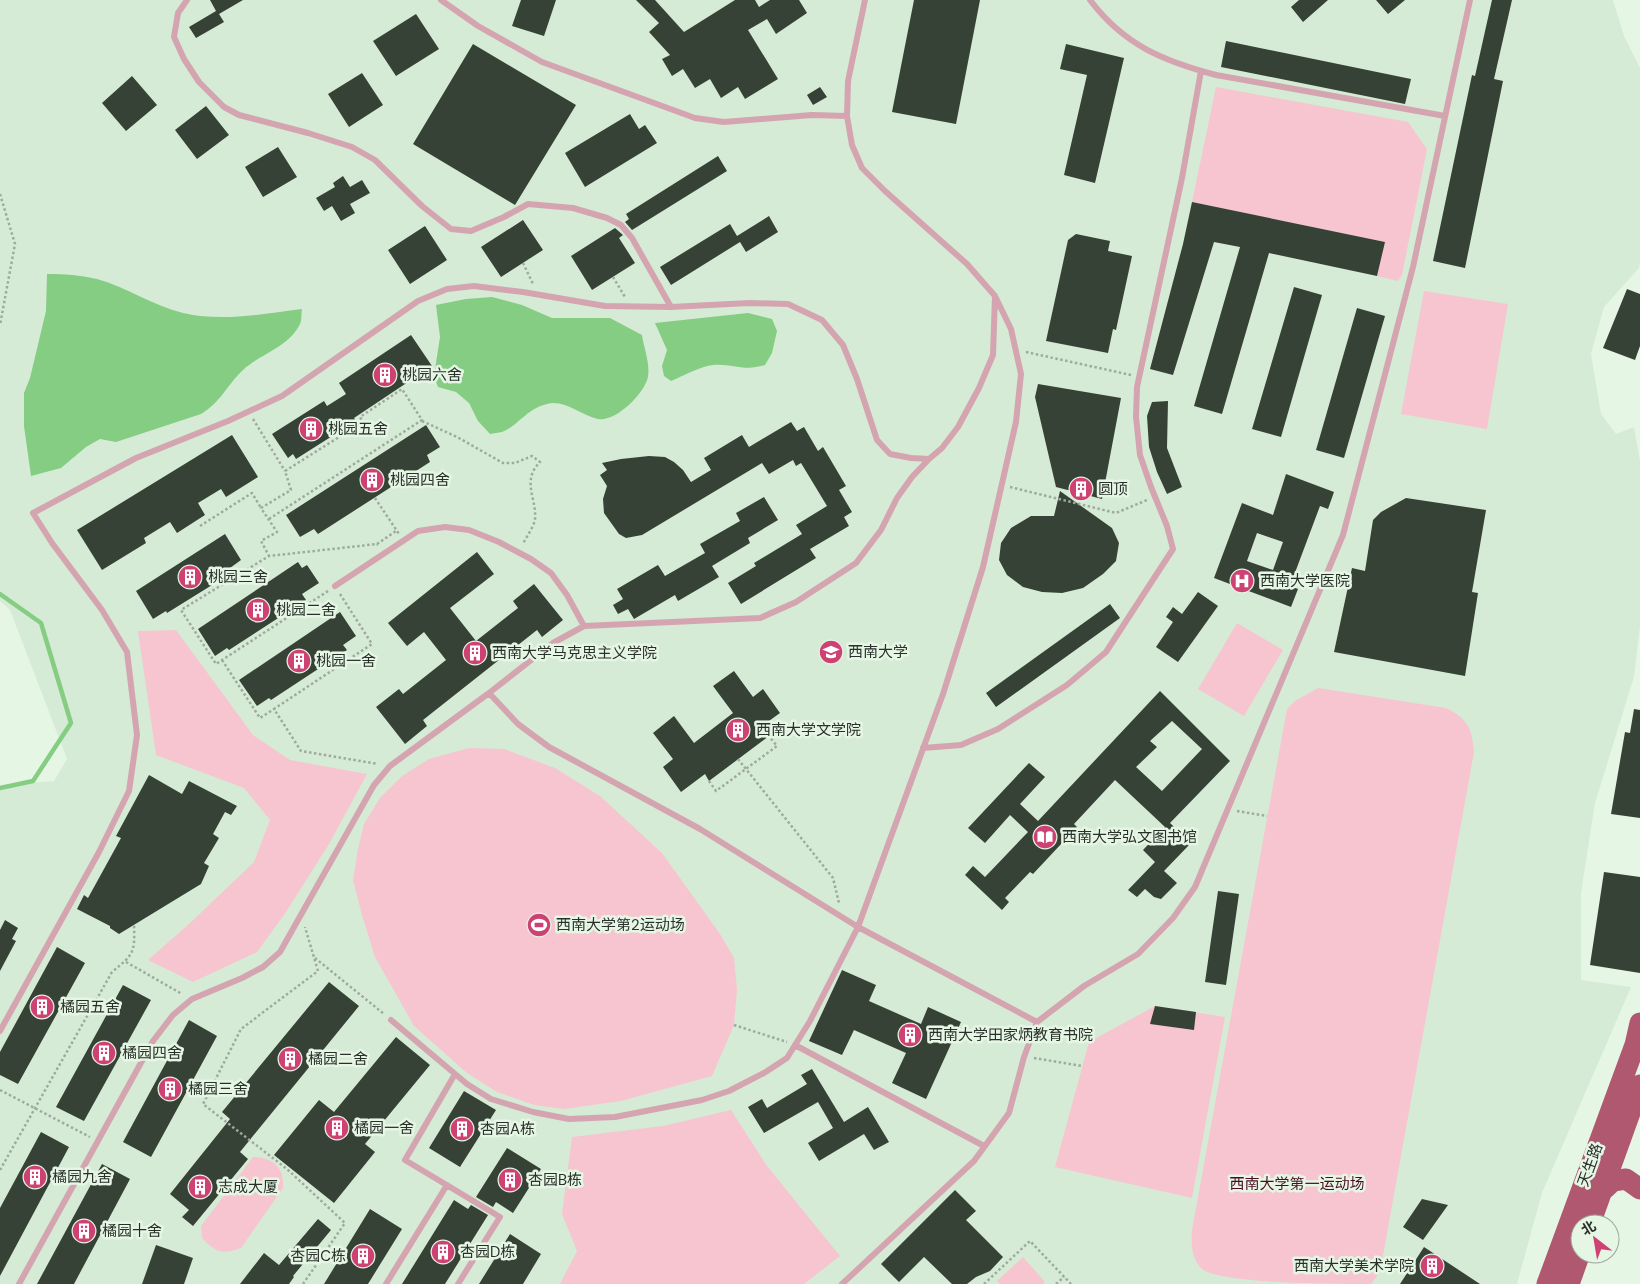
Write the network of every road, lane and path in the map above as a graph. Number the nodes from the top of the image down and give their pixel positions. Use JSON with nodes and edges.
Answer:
{"nodes":[{"id":1,"x":186,"y":0,"type":"edge"},
{"id":2,"x":441,"y":0,"type":"edge"},
{"id":3,"x":865,"y":0,"type":"edge"},
{"id":4,"x":1090,"y":0,"type":"edge"},
{"id":5,"x":1470,"y":0,"type":"edge"},
{"id":6,"x":1201,"y":71,"type":"junction"},
{"id":7,"x":846,"y":116,"type":"junction"},
{"id":8,"x":1445,"y":116,"type":"junction"},
{"id":9,"x":0,"y":194,"type":"edge"},
{"id":10,"x":523,"y":263,"type":"dead end"},
{"id":11,"x":613,"y":277,"type":"dead end"},
{"id":12,"x":538,"y":294,"type":"junction"},
{"id":13,"x":995,"y":296,"type":"junction"},
{"id":14,"x":631,"y":306,"type":"junction"},
{"id":15,"x":671,"y":307,"type":"junction"},
{"id":16,"x":0,"y":325,"type":"edge"},
{"id":17,"x":1016,"y":350,"type":"junction"},
{"id":18,"x":1139,"y":376,"type":"junction"},
{"id":19,"x":248,"y":412,"type":"junction"},
{"id":20,"x":422,"y":420,"type":"junction"},
{"id":21,"x":930,"y":459,"type":"junction"},
{"id":22,"x":284,"y":471,"type":"junction"},
{"id":23,"x":1002,"y":484,"type":"junction"},
{"id":24,"x":1155,"y":497,"type":"junction"},
{"id":25,"x":375,"y":498,"type":"dead end"},
{"id":26,"x":261,"y":508,"type":"junction"},
{"id":27,"x":269,"y":519,"type":"junction"},
{"id":28,"x":200,"y":526,"type":"dead end"},
{"id":29,"x":397,"y":531,"type":"junction"},
{"id":30,"x":403,"y":541,"type":"junction"},
{"id":31,"x":377,"y":544,"type":"junction"},
{"id":32,"x":518,"y":552,"type":"junction"},
{"id":33,"x":384,"y":553,"type":"junction"},
{"id":34,"x":269,"y":556,"type":"junction"},
{"id":35,"x":335,"y":586,"type":"junction"},
{"id":36,"x":584,"y":626,"type":"junction"},
{"id":37,"x":222,"y":660,"type":"junction"},
{"id":38,"x":489,"y":693,"type":"junction"},
{"id":39,"x":274,"y":709,"type":"junction"},
{"id":40,"x":769,"y":736,"type":"dead end"},
{"id":41,"x":923,"y":748,"type":"junction"},
{"id":42,"x":738,"y":759,"type":"dead end"},
{"id":43,"x":390,"y":766,"type":"junction"},
{"id":44,"x":746,"y":770,"type":"junction"},
{"id":45,"x":710,"y":781,"type":"dead end"},
{"id":46,"x":1228,"y":810,"type":"junction"},
{"id":47,"x":1267,"y":816,"type":"dead end"},
{"id":48,"x":302,"y":914,"type":"junction"},
{"id":49,"x":843,"y":916,"type":"junction"},
{"id":50,"x":134,"y":924,"type":"dead end"},
{"id":51,"x":858,"y":927,"type":"junction"},
{"id":52,"x":314,"y":957,"type":"junction"},
{"id":53,"x":126,"y":961,"type":"junction"},
{"id":54,"x":192,"y":999,"type":"junction"},
{"id":55,"x":391,"y":1020,"type":"joint"},
{"id":56,"x":1036,"y":1022,"type":"junction"},
{"id":57,"x":1640,"y":1023,"type":"edge"},
{"id":58,"x":734,"y":1024,"type":"dead end"},
{"id":59,"x":0,"y":1031,"type":"edge"},
{"id":60,"x":795,"y":1044,"type":"junction"},
{"id":61,"x":1635,"y":1045,"type":"junction"},
{"id":62,"x":1024,"y":1057,"type":"junction"},
{"id":63,"x":1082,"y":1066,"type":"dead end"},
{"id":64,"x":455,"y":1074,"type":"junction"},
{"id":65,"x":0,"y":1090,"type":"edge"},
{"id":66,"x":1640,"y":1093,"type":"edge"},
{"id":67,"x":34,"y":1108,"type":"junction"},
{"id":68,"x":98,"y":1141,"type":"junction"},
{"id":69,"x":984,"y":1146,"type":"junction"},
{"id":70,"x":0,"y":1170,"type":"edge"},
{"id":71,"x":447,"y":1185,"type":"junction"},
{"id":72,"x":1640,"y":1188,"type":"edge"},
{"id":73,"x":1600,"y":1193,"type":"junction"},
{"id":74,"x":1593,"y":1214,"type":"edge"},
{"id":75,"x":1576,"y":1264,"type":"edge"},
{"id":76,"x":1064,"y":1277,"type":"junction"},
{"id":77,"x":19,"y":1284,"type":"edge"},
{"id":78,"x":303,"y":1284,"type":"edge"},
{"id":79,"x":386,"y":1284,"type":"edge"},
{"id":80,"x":458,"y":1284,"type":"edge"},
{"id":81,"x":842,"y":1284,"type":"edge"},
{"id":82,"x":984,"y":1284,"type":"edge"},
{"id":83,"x":1056,"y":1284,"type":"edge"},
{"id":84,"x":1071,"y":1284,"type":"edge"},
{"id":85,"x":1547,"y":1284,"type":"edge"},
{"id":86,"x":1569,"y":1284,"type":"edge"}],
"edges":[{"from":1,"to":15,"type":"lane"},
{"from":2,"to":7,"type":"lane"},
{"from":3,"to":7,"type":"lane"},
{"from":4,"to":6,"type":"lane"},
{"from":5,"to":8,"type":"lane"},
{"from":6,"to":8,"type":"lane"},
{"from":6,"to":18,"type":"lane"},
{"from":7,"to":13,"type":"lane"},
{"from":8,"to":46,"type":"lane"},
{"from":9,"to":16,"type":"path"},
{"from":10,"to":12,"type":"path"},
{"from":11,"to":14,"type":"path"},
{"from":12,"to":14,"type":"lane"},
{"from":12,"to":19,"type":"lane"},
{"from":13,"to":17,"type":"lane"},
{"from":13,"to":21,"type":"lane"},
{"from":14,"to":15,"type":"lane"},
{"from":15,"to":21,"type":"lane"},
{"from":17,"to":18,"type":"path"},
{"from":17,"to":23,"type":"lane"},
{"from":18,"to":24,"type":"lane"},
{"from":19,"to":22,"type":"path"},
{"from":19,"to":59,"type":"lane"},
{"from":20,"to":22,"type":"path"},
{"from":20,"to":27,"type":"path"},
{"from":20,"to":32,"type":"path"},
{"from":21,"to":36,"type":"lane"},
{"from":22,"to":26,"type":"path"},
{"from":23,"to":24,"type":"path"},
{"from":23,"to":41,"type":"lane"},
{"from":24,"to":41,"type":"lane"},
{"from":25,"to":29,"type":"path"},
{"from":26,"to":27,"type":"path"},
{"from":26,"to":28,"type":"path"},
{"from":27,"to":34,"type":"path"},
{"from":29,"to":30,"type":"path"},
{"from":29,"to":31,"type":"path"},
{"from":30,"to":32,"type":"lane"},
{"from":30,"to":33,"type":"lane"},
{"from":31,"to":33,"type":"path"},
{"from":31,"to":34,"type":"path"},
{"from":32,"to":36,"type":"lane"},
{"from":33,"to":35,"type":"lane"},
{"from":34,"to":37,"type":"path"},
{"from":35,"to":37,"type":"path"},
{"from":35,"to":39,"type":"path"},
{"from":36,"to":38,"type":"lane"},
{"from":37,"to":39,"type":"path"},
{"from":38,"to":43,"type":"lane"},
{"from":38,"to":49,"type":"lane"},
{"from":39,"to":43,"type":"path"},
{"from":40,"to":44,"type":"path"},
{"from":41,"to":51,"type":"lane"},
{"from":42,"to":44,"type":"path"},
{"from":43,"to":48,"type":"lane"},
{"from":44,"to":45,"type":"path"},
{"from":44,"to":49,"type":"path"},
{"from":46,"to":47,"type":"path"},
{"from":46,"to":56,"type":"lane"},
{"from":48,"to":52,"type":"path"},
{"from":48,"to":54,"type":"lane"},
{"from":49,"to":51,"type":"lane"},
{"from":50,"to":53,"type":"path"},
{"from":51,"to":56,"type":"lane"},
{"from":51,"to":60,"type":"lane"},
{"from":52,"to":55,"type":"path"},
{"from":52,"to":78,"type":"path"},
{"from":53,"to":54,"type":"path"},
{"from":53,"to":67,"type":"path"},
{"from":54,"to":68,"type":"lane"},
{"from":55,"to":64,"type":"lane"},
{"from":56,"to":62,"type":"lane"},
{"from":57,"to":61,"type":"highway"},
{"from":58,"to":60,"type":"path"},
{"from":60,"to":64,"type":"lane"},
{"from":60,"to":69,"type":"lane"},
{"from":61,"to":66,"type":"highway"},
{"from":61,"to":85,"type":"highway","name":"天生路"},
{"from":62,"to":63,"type":"path"},
{"from":62,"to":69,"type":"lane"},
{"from":64,"to":71,"type":"lane"},
{"from":65,"to":67,"type":"path"},
{"from":66,"to":73,"type":"highway","name":"天生路"},
{"from":67,"to":68,"type":"path"},
{"from":67,"to":70,"type":"path"},
{"from":68,"to":77,"type":"lane"},
{"from":69,"to":81,"type":"lane"},
{"from":71,"to":79,"type":"lane"},
{"from":71,"to":80,"type":"lane"},
{"from":72,"to":73,"type":"highway"},
{"from":73,"to":74,"type":"highway","name":"天生路"},
{"from":75,"to":86,"type":"highway"},
{"from":76,"to":82,"type":"path"},
{"from":76,"to":83,"type":"path"},
{"from":76,"to":84,"type":"path"}]}
